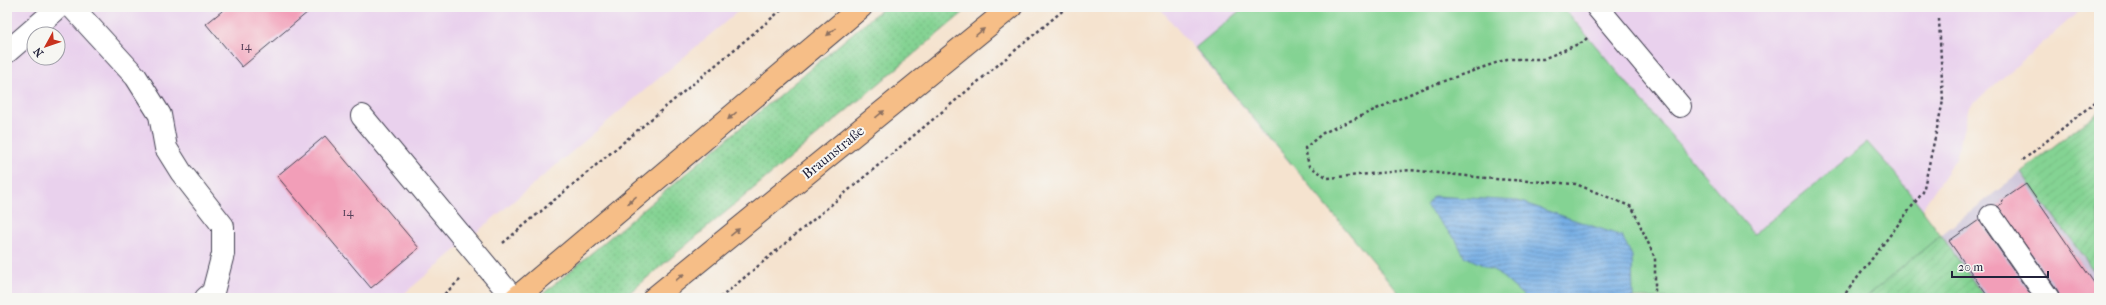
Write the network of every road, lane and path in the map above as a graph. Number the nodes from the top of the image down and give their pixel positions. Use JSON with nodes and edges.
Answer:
{"nodes":[{"id":1,"x":59,"y":7,"type":"edge"},
{"id":2,"x":72,"y":7,"type":"edge"},
{"id":3,"x":785,"y":7,"type":"edge"},
{"id":4,"x":861,"y":7,"type":"edge"},
{"id":5,"x":1011,"y":7,"type":"edge"},
{"id":6,"x":1067,"y":7,"type":"edge"},
{"id":7,"x":1601,"y":13,"type":"edge"},
{"id":8,"x":1939,"y":19,"type":"dead end"},
{"id":9,"x":7,"y":52,"type":"edge"},
{"id":10,"x":2099,"y":99,"type":"edge"},
{"id":11,"x":1680,"y":106,"type":"dead end"},
{"id":12,"x":362,"y":116,"type":"dead end"},
{"id":13,"x":2023,"y":160,"type":"dead end"},
{"id":14,"x":1991,"y":216,"type":"dead end"},
{"id":15,"x":483,"y":261,"type":"junction"},
{"id":16,"x":206,"y":298,"type":"edge"},
{"id":17,"x":440,"y":298,"type":"edge"},
{"id":18,"x":515,"y":298,"type":"edge"},
{"id":19,"x":654,"y":298,"type":"edge"},
{"id":20,"x":720,"y":298,"type":"edge"},
{"id":21,"x":1655,"y":298,"type":"edge"},
{"id":22,"x":1842,"y":298,"type":"edge"},
{"id":23,"x":2048,"y":298,"type":"edge"}],
"edges":[{"from":1,"to":9,"type":"lane"},
{"from":2,"to":16,"type":"lane"},
{"from":3,"to":15,"type":"path"},
{"from":4,"to":18,"type":"main road","one_way":true},
{"from":19,"to":5,"type":"main road","name":"Braunstraße","one_way":true},
{"from":6,"to":20,"type":"path"},
{"from":7,"to":11,"type":"lane"},
{"from":7,"to":21,"type":"path"},
{"from":8,"to":22,"type":"path"},
{"from":10,"to":13,"type":"path"},
{"from":12,"to":15,"type":"lane"},
{"from":14,"to":23,"type":"lane"},
{"from":15,"to":17,"type":"path"},
{"from":15,"to":18,"type":"lane"}]}
